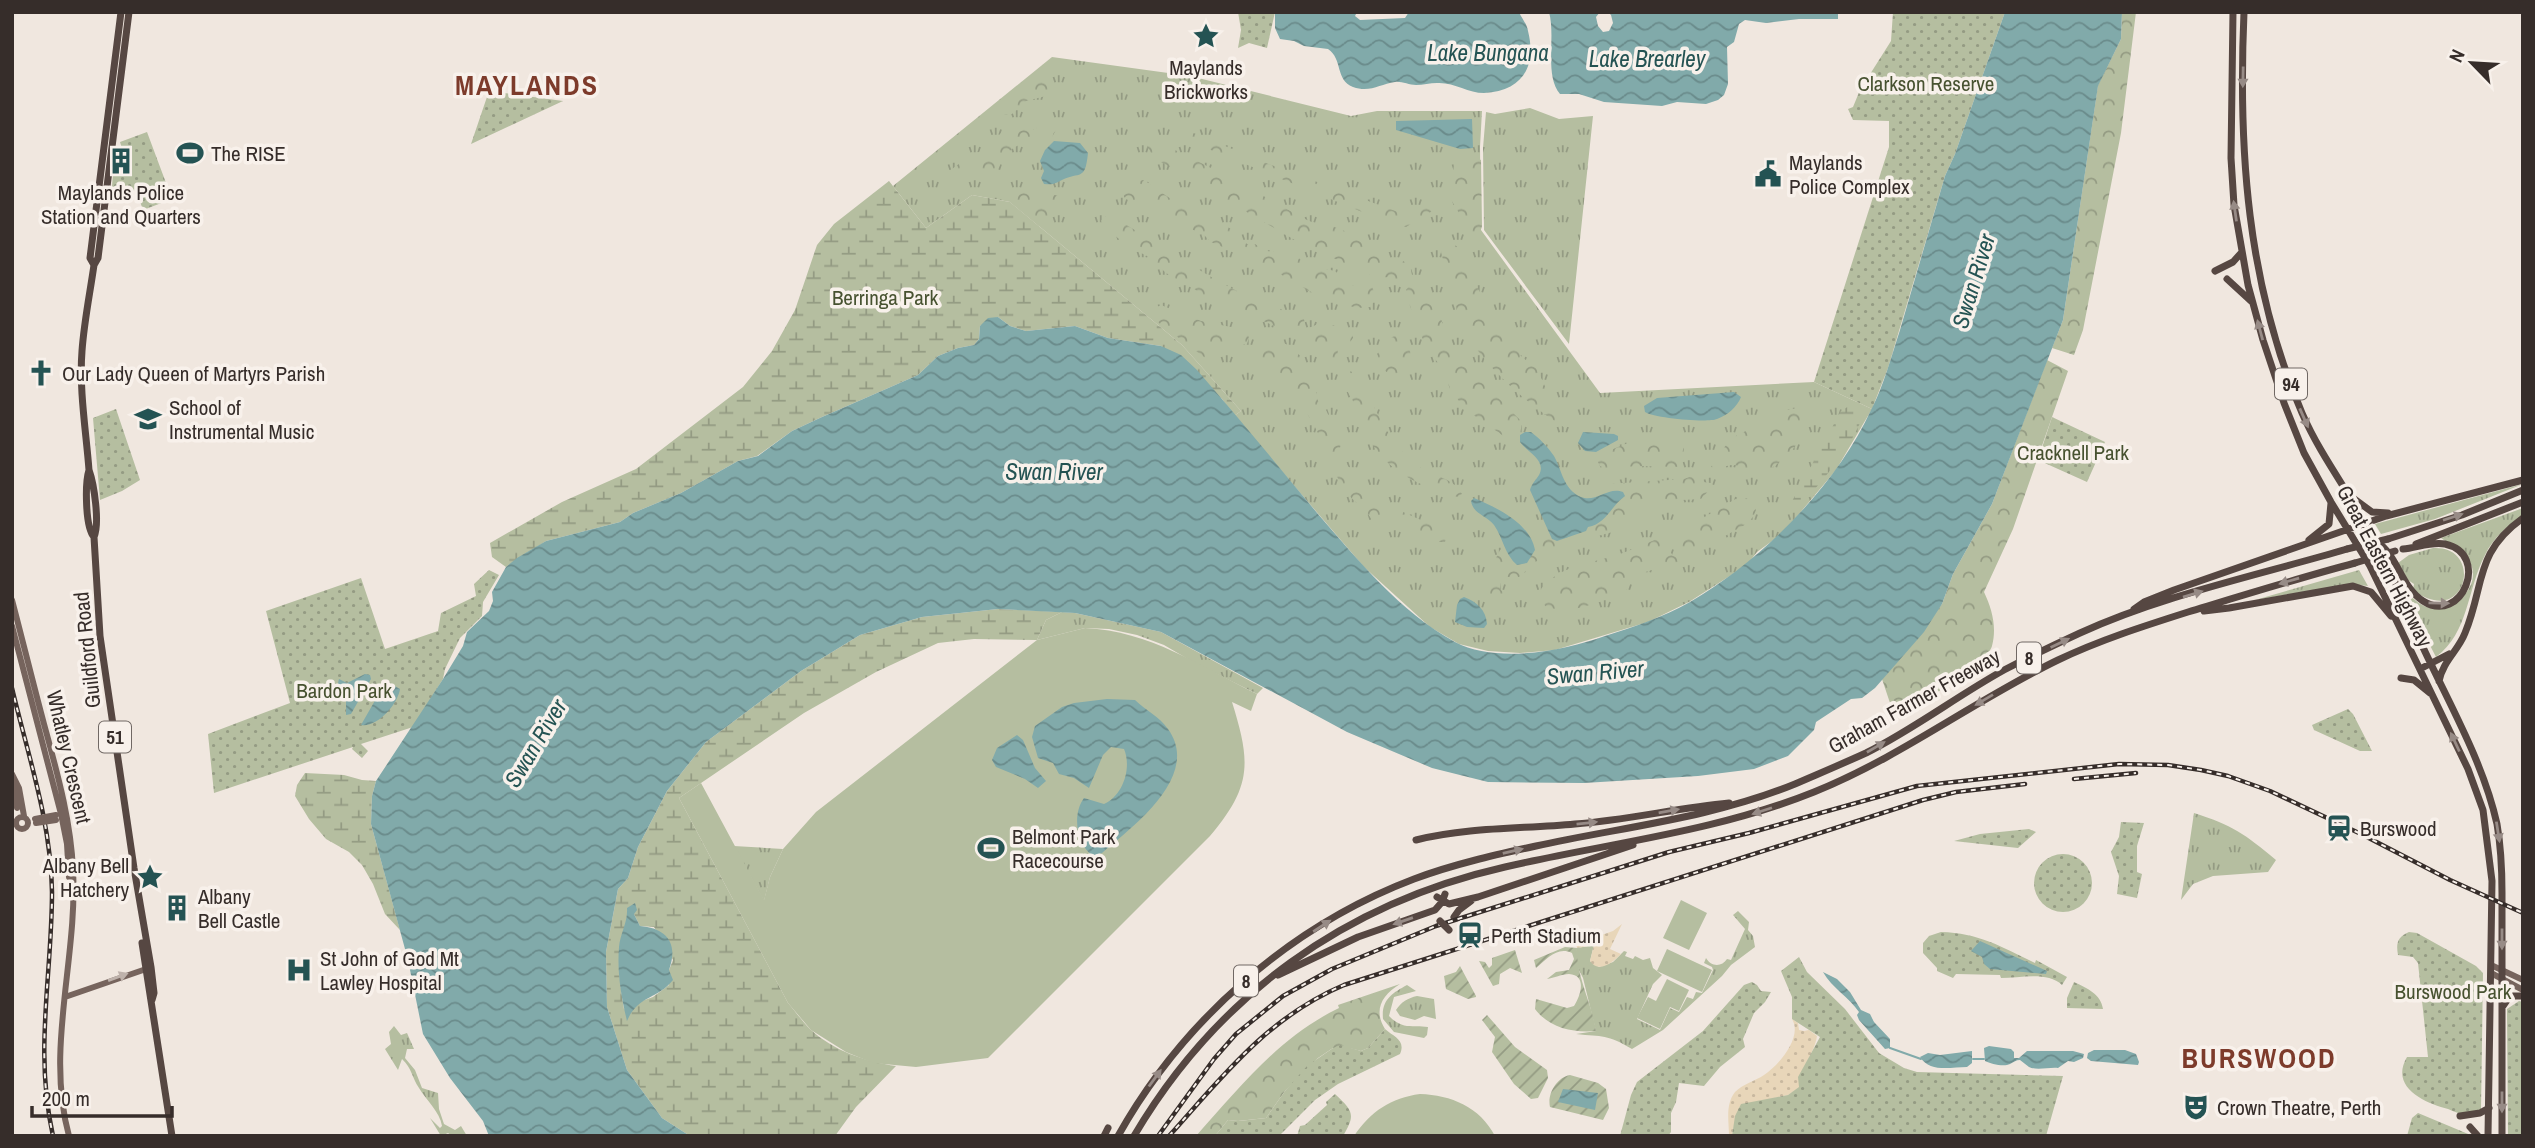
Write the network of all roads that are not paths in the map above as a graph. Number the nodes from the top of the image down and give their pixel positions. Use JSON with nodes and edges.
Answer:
{"nodes":[{"id":1,"x":121,"y":12,"type":"edge"},
{"id":2,"x":129,"y":12,"type":"edge"},
{"id":3,"x":2233,"y":12,"type":"edge"},
{"id":4,"x":2244,"y":12,"type":"edge"},
{"id":5,"x":2242,"y":252,"type":"junction"},
{"id":6,"x":94,"y":265,"type":"junction"},
{"id":7,"x":2215,"y":271,"type":"dead end"},
{"id":8,"x":2227,"y":279,"type":"dead end"},
{"id":9,"x":2252,"y":302,"type":"junction"},
{"id":10,"x":2523,"y":480,"type":"edge"},
{"id":11,"x":2523,"y":490,"type":"edge"},
{"id":12,"x":2347,"y":493,"type":"junction"},
{"id":13,"x":2331,"y":502,"type":"junction"},
{"id":14,"x":2523,"y":502,"type":"edge"},
{"id":15,"x":2408,"y":510,"type":"junction"},
{"id":16,"x":2523,"y":518,"type":"edge"},
{"id":17,"x":2365,"y":523,"type":"junction"},
{"id":18,"x":2348,"y":530,"type":"junction"},
{"id":19,"x":2376,"y":542,"type":"junction"},
{"id":20,"x":2297,"y":548,"type":"junction"},
{"id":21,"x":2399,"y":550,"type":"junction"},
{"id":22,"x":12,"y":600,"type":"edge"},
{"id":23,"x":2189,"y":612,"type":"junction"},
{"id":24,"x":2128,"y":614,"type":"junction"},
{"id":25,"x":12,"y":625,"type":"edge"},
{"id":26,"x":2400,"y":627,"type":"junction"},
{"id":27,"x":2455,"y":650,"type":"junction"},
{"id":28,"x":2431,"y":664,"type":"junction"},
{"id":29,"x":2420,"y":669,"type":"junction"},
{"id":30,"x":2401,"y":678,"type":"dead end"},
{"id":31,"x":2438,"y":681,"type":"junction"},
{"id":32,"x":2433,"y":695,"type":"junction"},
{"id":33,"x":13,"y":778,"type":"edge"},
{"id":34,"x":1747,"y":801,"type":"junction"},
{"id":35,"x":61,"y":816,"type":"junction"},
{"id":36,"x":1657,"y":837,"type":"junction"},
{"id":37,"x":1416,"y":840,"type":"dead end"},
{"id":38,"x":1478,"y":897,"type":"junction"},
{"id":39,"x":1426,"y":914,"type":"junction"},
{"id":40,"x":1455,"y":916,"type":"dead end"},
{"id":41,"x":1450,"y":930,"type":"dead end"},
{"id":42,"x":148,"y":968,"type":"junction"},
{"id":43,"x":2491,"y":969,"type":"junction"},
{"id":44,"x":2502,"y":974,"type":"junction"},
{"id":45,"x":1268,"y":979,"type":"junction"},
{"id":46,"x":2523,"y":980,"type":"edge"},
{"id":47,"x":2523,"y":989,"type":"edge"},
{"id":48,"x":2523,"y":996,"type":"edge"},
{"id":49,"x":65,"y":997,"type":"junction"},
{"id":50,"x":2502,"y":1007,"type":"junction"},
{"id":51,"x":2489,"y":1108,"type":"junction"},
{"id":52,"x":2460,"y":1116,"type":"dead end"},
{"id":53,"x":2470,"y":1127,"type":"dead end"},
{"id":54,"x":69,"y":1136,"type":"edge"},
{"id":55,"x":172,"y":1136,"type":"edge"},
{"id":56,"x":1118,"y":1136,"type":"edge"},
{"id":57,"x":1134,"y":1136,"type":"edge"},
{"id":58,"x":2478,"y":1136,"type":"edge"},
{"id":59,"x":2488,"y":1136,"type":"edge"},
{"id":60,"x":2502,"y":1136,"type":"edge"}],
"edges":[{"from":1,"to":6,"type":"highway","name":"Guildford Road","number":"51"},
{"from":2,"to":6,"type":"highway","name":"Guildford Road","number":"51"},
{"from":5,"to":3,"type":"highway","name":"Great Eastern Highway","number":"94","one_way":true},
{"from":4,"to":12,"type":"highway","name":"Great Eastern Highway","number":"94","one_way":true},
{"from":5,"to":7,"type":"highway"},
{"from":5,"to":9,"type":"highway","name":"Great Eastern Highway","number":"94"},
{"from":6,"to":42,"type":"highway","name":"Guildford Road","number":"51"},
{"from":8,"to":9,"type":"highway"},
{"from":13,"to":9,"type":"highway","name":"Great Eastern Highway","number":"94","one_way":true},
{"from":10,"to":15,"type":"highway"},
{"from":24,"to":11,"type":"highway","name":"Graham Farmer Freeway","number":"8","one_way":true,"bridge":true},
{"from":12,"to":15,"type":"highway"},
{"from":12,"to":17,"type":"highway","name":"Great Eastern Highway","number":"94"},
{"from":13,"to":18,"type":"highway","name":"Great Eastern Highway","number":"94"},
{"from":13,"to":20,"type":"highway"},
{"from":14,"to":21,"type":"highway","name":"Graham Farmer Freeway","number":"8"},
{"from":15,"to":17,"type":"highway"},
{"from":16,"to":27,"type":"highway"},
{"from":17,"to":18,"type":"highway"},
{"from":17,"to":19,"type":"highway","name":"Great Eastern Highway","number":"94"},
{"from":18,"to":20,"type":"highway"},
{"from":18,"to":26,"type":"highway","name":"Great Eastern Highway","number":"94"},
{"from":19,"to":21,"type":"highway","one_way":true},
{"from":19,"to":28,"type":"highway","name":"Great Eastern Highway","number":"94"},
{"from":20,"to":24,"type":"highway"},
{"from":21,"to":23,"type":"highway","name":"Graham Farmer Freeway","number":"8","one_way":true,"bridge":true},
{"from":22,"to":35,"type":"main road","name":"Whatley Crescent"},
{"from":23,"to":26,"type":"highway"},
{"from":23,"to":36,"type":"highway","name":"Graham Farmer Freeway","number":"8","one_way":true},
{"from":34,"to":24,"type":"highway","name":"Graham Farmer Freeway","number":"8","one_way":true},
{"from":25,"to":35,"type":"main road","name":"Whatley Crescent"},
{"from":26,"to":29,"type":"highway","name":"Great Eastern Highway","number":"94"},
{"from":27,"to":28,"type":"highway"},
{"from":27,"to":31,"type":"highway"},
{"from":28,"to":29,"type":"highway"},
{"from":28,"to":31,"type":"highway","name":"Great Eastern Highway","number":"94"},
{"from":29,"to":32,"type":"highway","name":"Great Eastern Highway","number":"94"},
{"from":30,"to":32,"type":"highway"},
{"from":31,"to":44,"type":"highway","name":"Great Eastern Highway","number":"94","one_way":true},
{"from":43,"to":32,"type":"highway","name":"Great Eastern Highway","number":"94","one_way":true},
{"from":33,"to":35,"type":"main road","bridge":true},
{"from":37,"to":34,"type":"highway","one_way":true},
{"from":56,"to":34,"type":"highway","name":"Graham Farmer Freeway","number":"8","one_way":true},
{"from":35,"to":49,"type":"main road","name":"Whatley Crescent"},
{"from":36,"to":38,"type":"highway"},
{"from":36,"to":45,"type":"highway","name":"Graham Farmer Freeway","number":"8"},
{"from":38,"to":39,"type":"highway"},
{"from":38,"to":40,"type":"highway"},
{"from":39,"to":41,"type":"highway","bridge":true},
{"from":39,"to":45,"type":"highway","one_way":true},
{"from":49,"to":42,"type":"main road","one_way":true},
{"from":42,"to":55,"type":"highway","name":"Guildford Road","number":"51"},
{"from":43,"to":44,"type":"main road"},
{"from":43,"to":51,"type":"highway","name":"Great Eastern Highway","number":"94"},
{"from":44,"to":46,"type":"main road"},
{"from":44,"to":47,"type":"main road"},
{"from":44,"to":50,"type":"highway","name":"Great Eastern Highway","number":"94"},
{"from":45,"to":57,"type":"highway","name":"Graham Farmer Freeway","number":"8"},
{"from":48,"to":50,"type":"highway"},
{"from":49,"to":54,"type":"main road","name":"Whatley Crescent"},
{"from":50,"to":60,"type":"highway","name":"Great Eastern Highway","number":"94","one_way":true},
{"from":51,"to":52,"type":"highway"},
{"from":51,"to":59,"type":"highway","name":"Great Eastern Highway","number":"94"},
{"from":53,"to":58,"type":"highway"}]}
